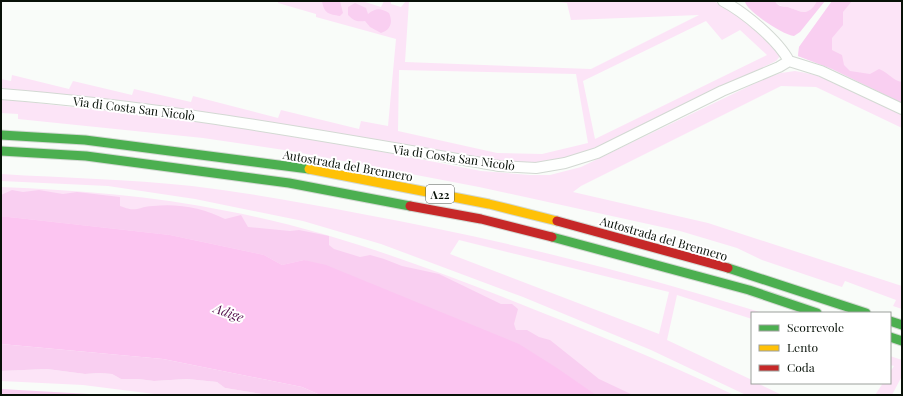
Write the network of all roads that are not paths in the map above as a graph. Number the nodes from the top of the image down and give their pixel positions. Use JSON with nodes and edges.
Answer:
{"nodes":[{"id":1,"x":723,"y":1,"type":"edge"},
{"id":2,"x":788,"y":61,"type":"junction"},
{"id":3,"x":1,"y":94,"type":"edge"},
{"id":4,"x":902,"y":109,"type":"edge"},
{"id":5,"x":1,"y":135,"type":"edge"},
{"id":6,"x":1,"y":151,"type":"edge"},
{"id":7,"x":814,"y":312,"type":"edge"},
{"id":8,"x":863,"y":312,"type":"edge"},
{"id":9,"x":891,"y":321,"type":"edge"},
{"id":10,"x":902,"y":325,"type":"edge"},
{"id":11,"x":891,"y":337,"type":"edge"},
{"id":12,"x":902,"y":342,"type":"edge"}],
"edges":[{"from":1,"to":2,"type":"street"},
{"from":2,"to":3,"type":"street","name":"Via di Costa San Nicolò"},
{"from":2,"to":4,"type":"street"},
{"from":5,"to":8,"type":"highway","name":"Autostrada del Brennero","number":"A22"},
{"from":6,"to":7,"type":"highway","number":"A22"},
{"from":9,"to":10,"type":"highway"},
{"from":11,"to":12,"type":"highway"}]}
